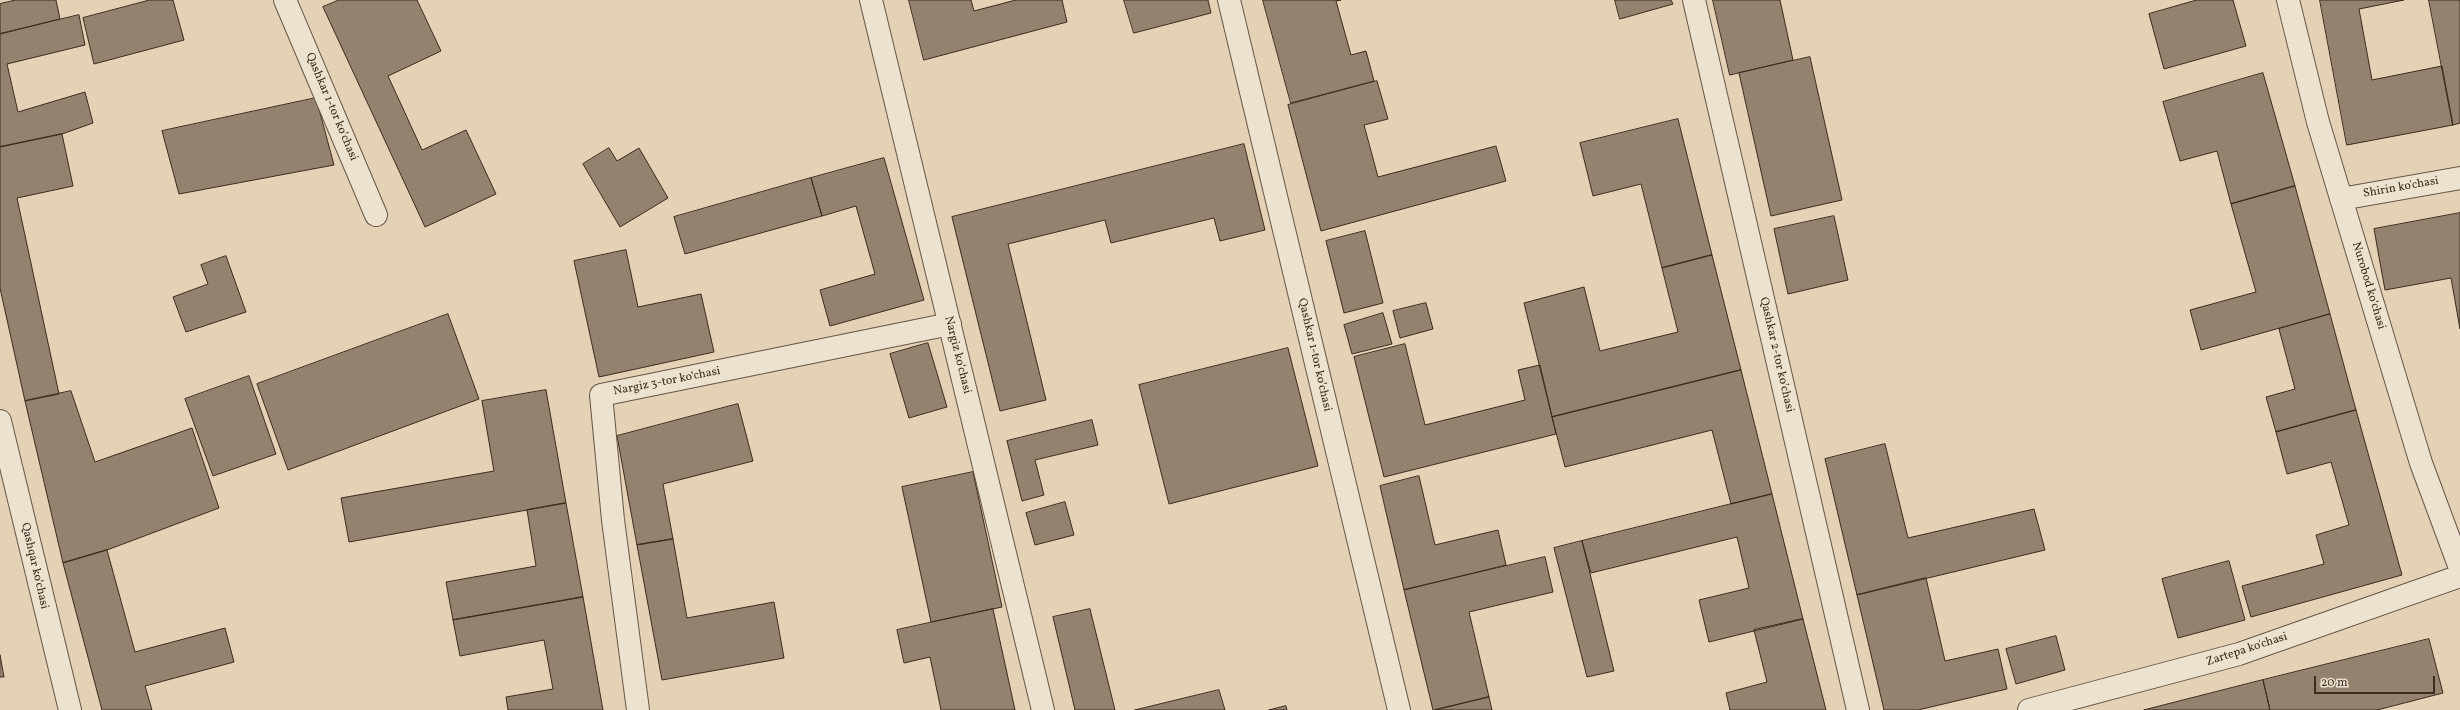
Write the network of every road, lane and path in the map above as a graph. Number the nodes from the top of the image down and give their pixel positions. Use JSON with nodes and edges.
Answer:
{"nodes":[{"id":1,"x":285,"y":0,"type":"edge"},
{"id":2,"x":871,"y":0,"type":"edge"},
{"id":3,"x":1229,"y":0,"type":"edge"},
{"id":4,"x":1694,"y":0,"type":"edge"},
{"id":5,"x":2288,"y":0,"type":"edge"},
{"id":6,"x":2460,"y":178,"type":"edge"},
{"id":7,"x":2341,"y":198,"type":"junction"},
{"id":8,"x":376,"y":215,"type":"dead end"},
{"id":9,"x":950,"y":324,"type":"junction"},
{"id":10,"x":0,"y":421,"type":"edge"},
{"id":11,"x":2460,"y":568,"type":"edge"},
{"id":12,"x":2460,"y":576,"type":"edge"},
{"id":13,"x":70,"y":710,"type":"edge"},
{"id":14,"x":638,"y":710,"type":"edge"},
{"id":15,"x":1043,"y":710,"type":"edge"},
{"id":16,"x":1399,"y":710,"type":"edge"},
{"id":17,"x":1858,"y":710,"type":"edge"},
{"id":18,"x":2029,"y":710,"type":"edge"}],
"edges":[{"from":1,"to":8,"type":"street","name":"Qashkar 1-tor koʼchasi"},
{"from":2,"to":9,"type":"street","name":"Nargiz koʻchasi"},
{"from":3,"to":16,"type":"street","name":"Qashkar 1-tor koʼchasi"},
{"from":4,"to":17,"type":"street","name":"Qashkar 2-tor koʼchasi"},
{"from":5,"to":7,"type":"street","name":"Nurobod koʻchasi"},
{"from":6,"to":7,"type":"street","name":"Shirin ko'chasi"},
{"from":7,"to":11,"type":"street","name":"Nurobod koʻchasi"},
{"from":9,"to":14,"type":"street","name":"Nargiz 3-tor koʻchasi"},
{"from":9,"to":15,"type":"street","name":"Nargiz koʻchasi"},
{"from":10,"to":13,"type":"street","name":"Qashqar koʻchasi"},
{"from":12,"to":18,"type":"street","name":"Zartepa ko'chasi"}]}
